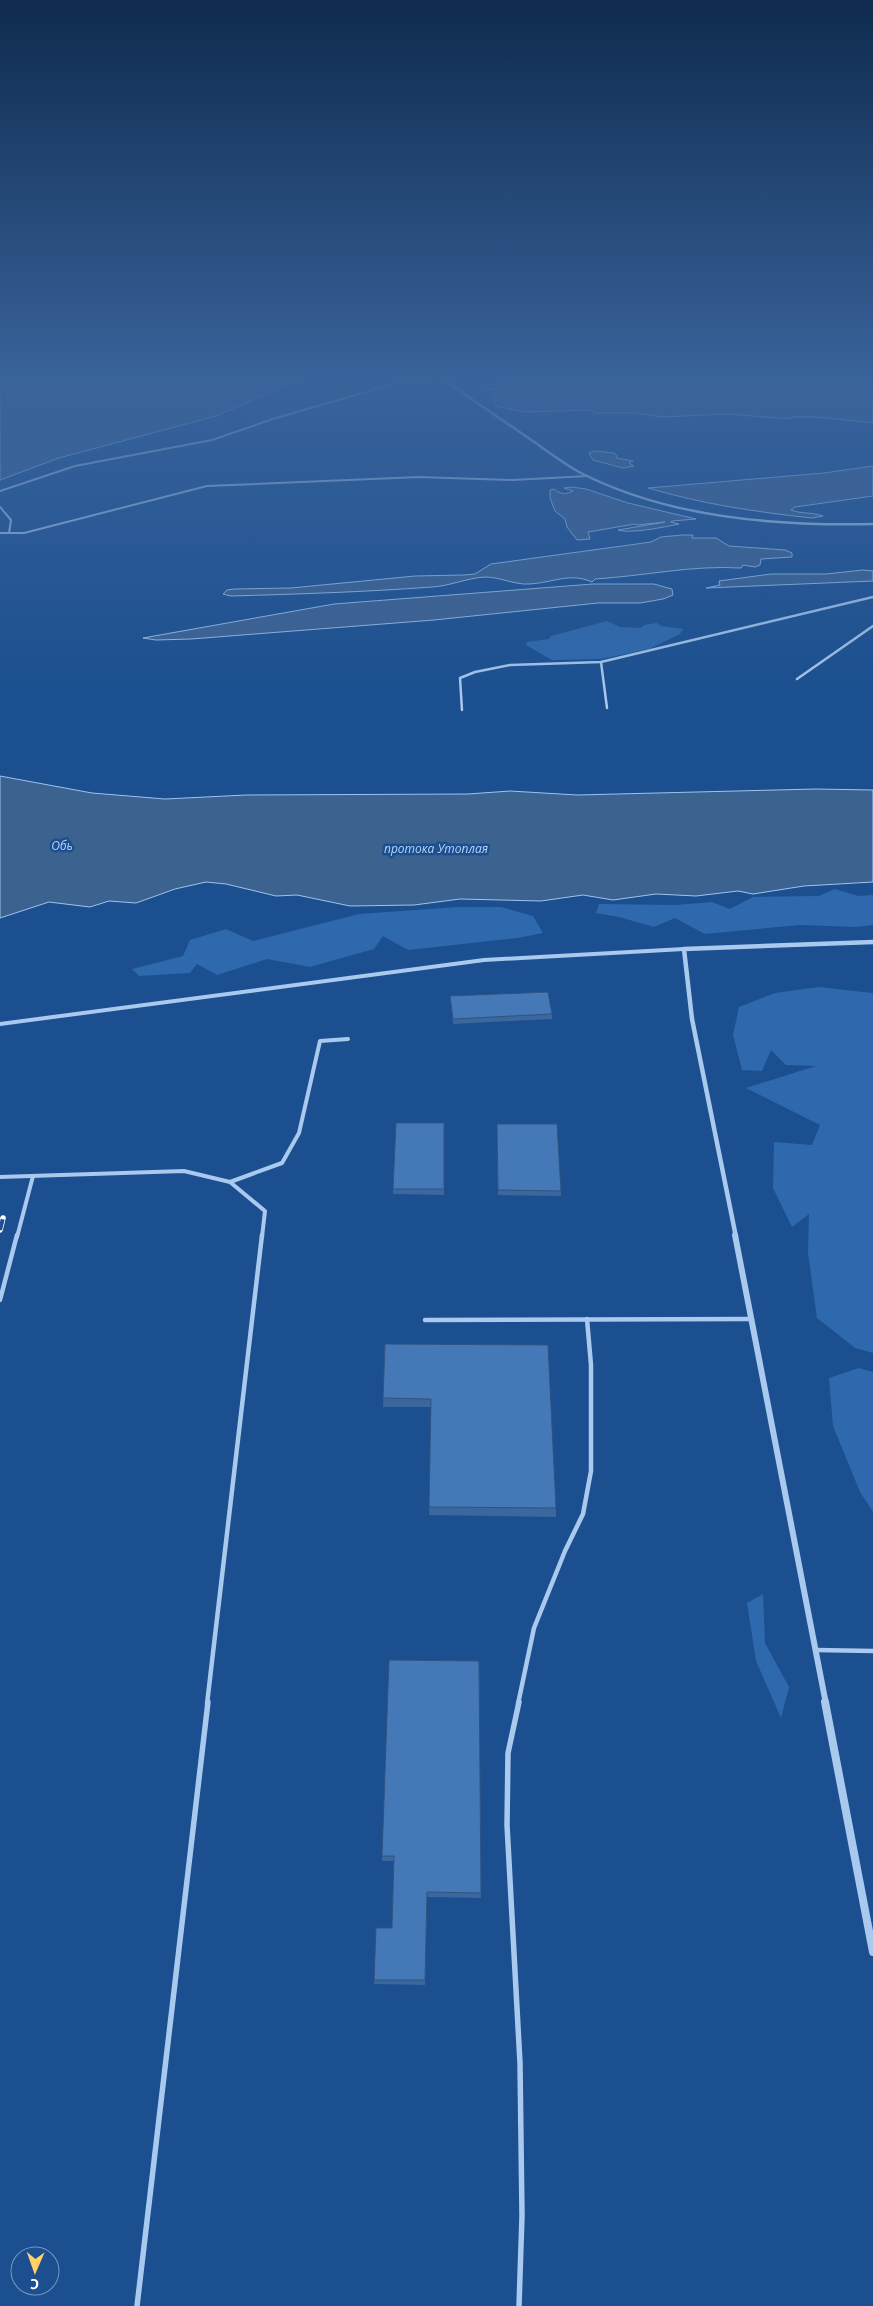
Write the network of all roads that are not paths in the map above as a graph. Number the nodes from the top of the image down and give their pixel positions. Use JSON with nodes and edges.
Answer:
{"nodes":[{"id":1,"x":16,"y":486,"type":"edge"},
{"id":2,"x":216,"y":486,"type":"edge"},
{"id":3,"x":610,"y":486,"type":"edge"},
{"id":4,"x":0,"y":491,"type":"edge"},
{"id":5,"x":0,"y":507,"type":"edge"},
{"id":6,"x":873,"y":524,"type":"edge"},
{"id":7,"x":0,"y":533,"type":"edge"},
{"id":8,"x":9,"y":533,"type":"junction"},
{"id":9,"x":873,"y":597,"type":"edge"},
{"id":10,"x":873,"y":626,"type":"edge"},
{"id":11,"x":601,"y":662,"type":"junction"},
{"id":12,"x":797,"y":679,"type":"dead end"},
{"id":13,"x":607,"y":708,"type":"dead end"},
{"id":14,"x":462,"y":710,"type":"dead end"},
{"id":15,"x":873,"y":942,"type":"edge"},
{"id":16,"x":684,"y":949,"type":"junction"},
{"id":17,"x":0,"y":1024,"type":"edge"},
{"id":18,"x":348,"y":1038,"type":"dead end"},
{"id":19,"x":34,"y":1176,"type":"junction"},
{"id":20,"x":0,"y":1177,"type":"edge"},
{"id":21,"x":230,"y":1182,"type":"junction"},
{"id":22,"x":0,"y":1300,"type":"edge"},
{"id":23,"x":587,"y":1319,"type":"junction"},
{"id":24,"x":752,"y":1319,"type":"junction"},
{"id":25,"x":425,"y":1320,"type":"dead end"},
{"id":26,"x":816,"y":1650,"type":"junction"},
{"id":27,"x":873,"y":1651,"type":"edge"},
{"id":28,"x":873,"y":1952,"type":"edge"},
{"id":29,"x":137,"y":2306,"type":"edge"},
{"id":30,"x":519,"y":2306,"type":"edge"}],
"edges":[{"from":1,"to":4,"type":"lane"},
{"from":2,"to":8,"type":"lane"},
{"from":3,"to":6,"type":"street"},
{"from":5,"to":8,"type":"lane"},
{"from":7,"to":8,"type":"lane"},
{"from":9,"to":11,"type":"lane"},
{"from":10,"to":12,"type":"lane"},
{"from":11,"to":13,"type":"lane"},
{"from":11,"to":14,"type":"lane"},
{"from":15,"to":16,"type":"street"},
{"from":16,"to":17,"type":"lane"},
{"from":16,"to":24,"type":"street"},
{"from":18,"to":21,"type":"lane"},
{"from":19,"to":20,"type":"lane"},
{"from":19,"to":21,"type":"lane"},
{"from":19,"to":22,"type":"lane"},
{"from":21,"to":29,"type":"lane"},
{"from":23,"to":24,"type":"lane"},
{"from":23,"to":25,"type":"lane"},
{"from":23,"to":30,"type":"lane"},
{"from":24,"to":26,"type":"street"},
{"from":26,"to":27,"type":"lane"},
{"from":26,"to":28,"type":"street"}]}
